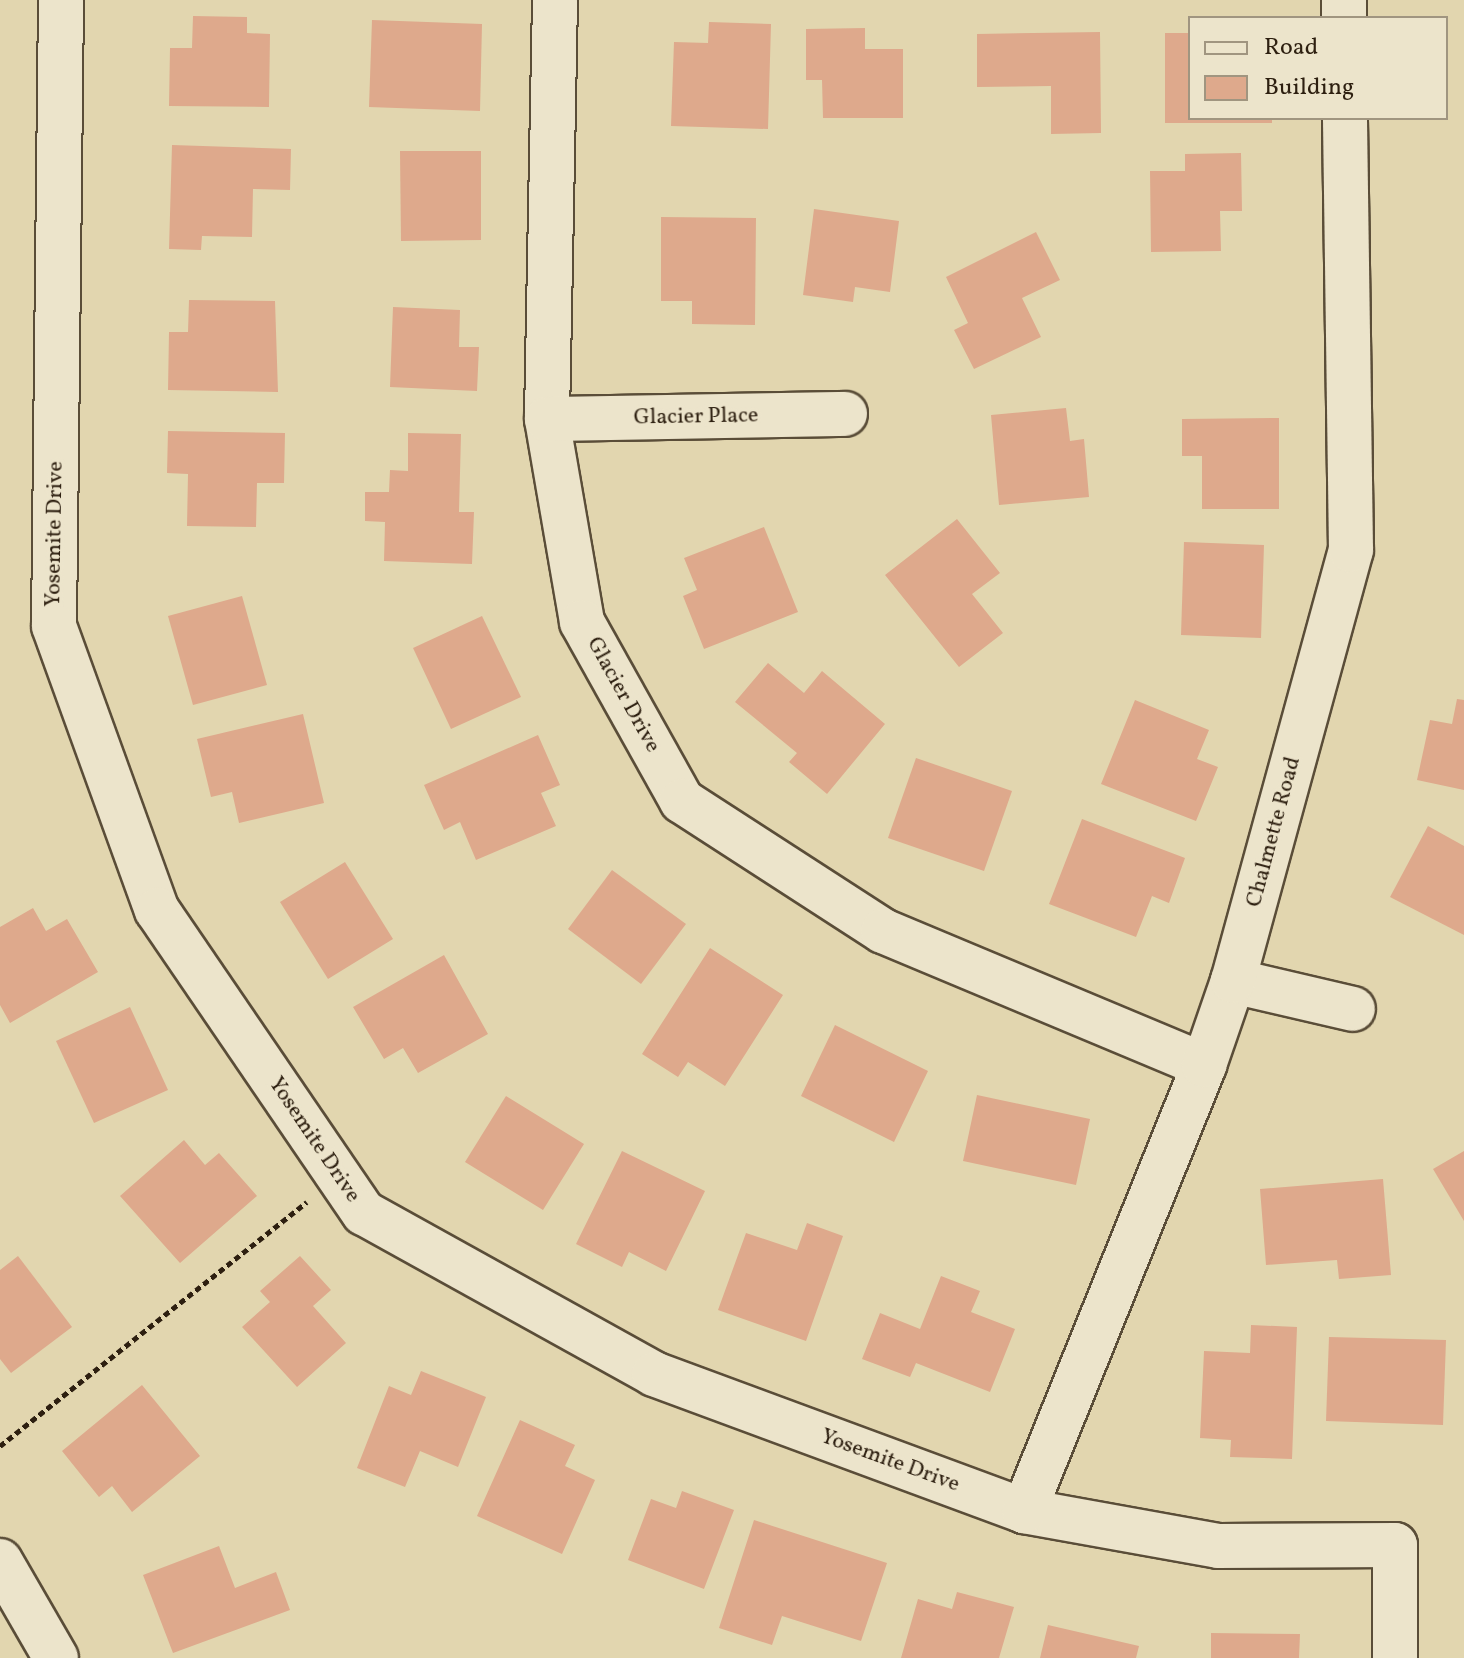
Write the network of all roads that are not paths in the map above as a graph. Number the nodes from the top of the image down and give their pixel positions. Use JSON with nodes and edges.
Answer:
{"nodes":[{"id":1,"x":61,"y":0,"type":"edge"},
{"id":2,"x":555,"y":0,"type":"edge"},
{"id":3,"x":1345,"y":120,"type":"edge"},
{"id":4,"x":845,"y":414,"type":"dead end"},
{"id":5,"x":547,"y":419,"type":"junction"},
{"id":6,"x":1233,"y":981,"type":"junction"},
{"id":7,"x":1353,"y":1009,"type":"dead end"},
{"id":8,"x":1204,"y":1065,"type":"junction"},
{"id":9,"x":1024,"y":1511,"type":"junction"},
{"id":10,"x":0,"y":1561,"type":"edge"},
{"id":11,"x":56,"y":1658,"type":"edge"},
{"id":12,"x":1395,"y":1658,"type":"edge"}],
"edges":[{"from":1,"to":9,"type":"street","name":"Yosemite Drive"},
{"from":2,"to":5,"type":"street","name":"Glacier Drive"},
{"from":3,"to":6,"type":"street","name":"Chalmette Road"},
{"from":4,"to":5,"type":"street","name":"Glacier Place"},
{"from":5,"to":8,"type":"street","name":"Glacier Drive"},
{"from":6,"to":7,"type":"street"},
{"from":6,"to":8,"type":"street","name":"Chalmette Road"},
{"from":8,"to":9,"type":"street","name":"Chalmette Road"},
{"from":9,"to":12,"type":"street","name":"Yosemite Drive"},
{"from":10,"to":11,"type":"street"}]}
